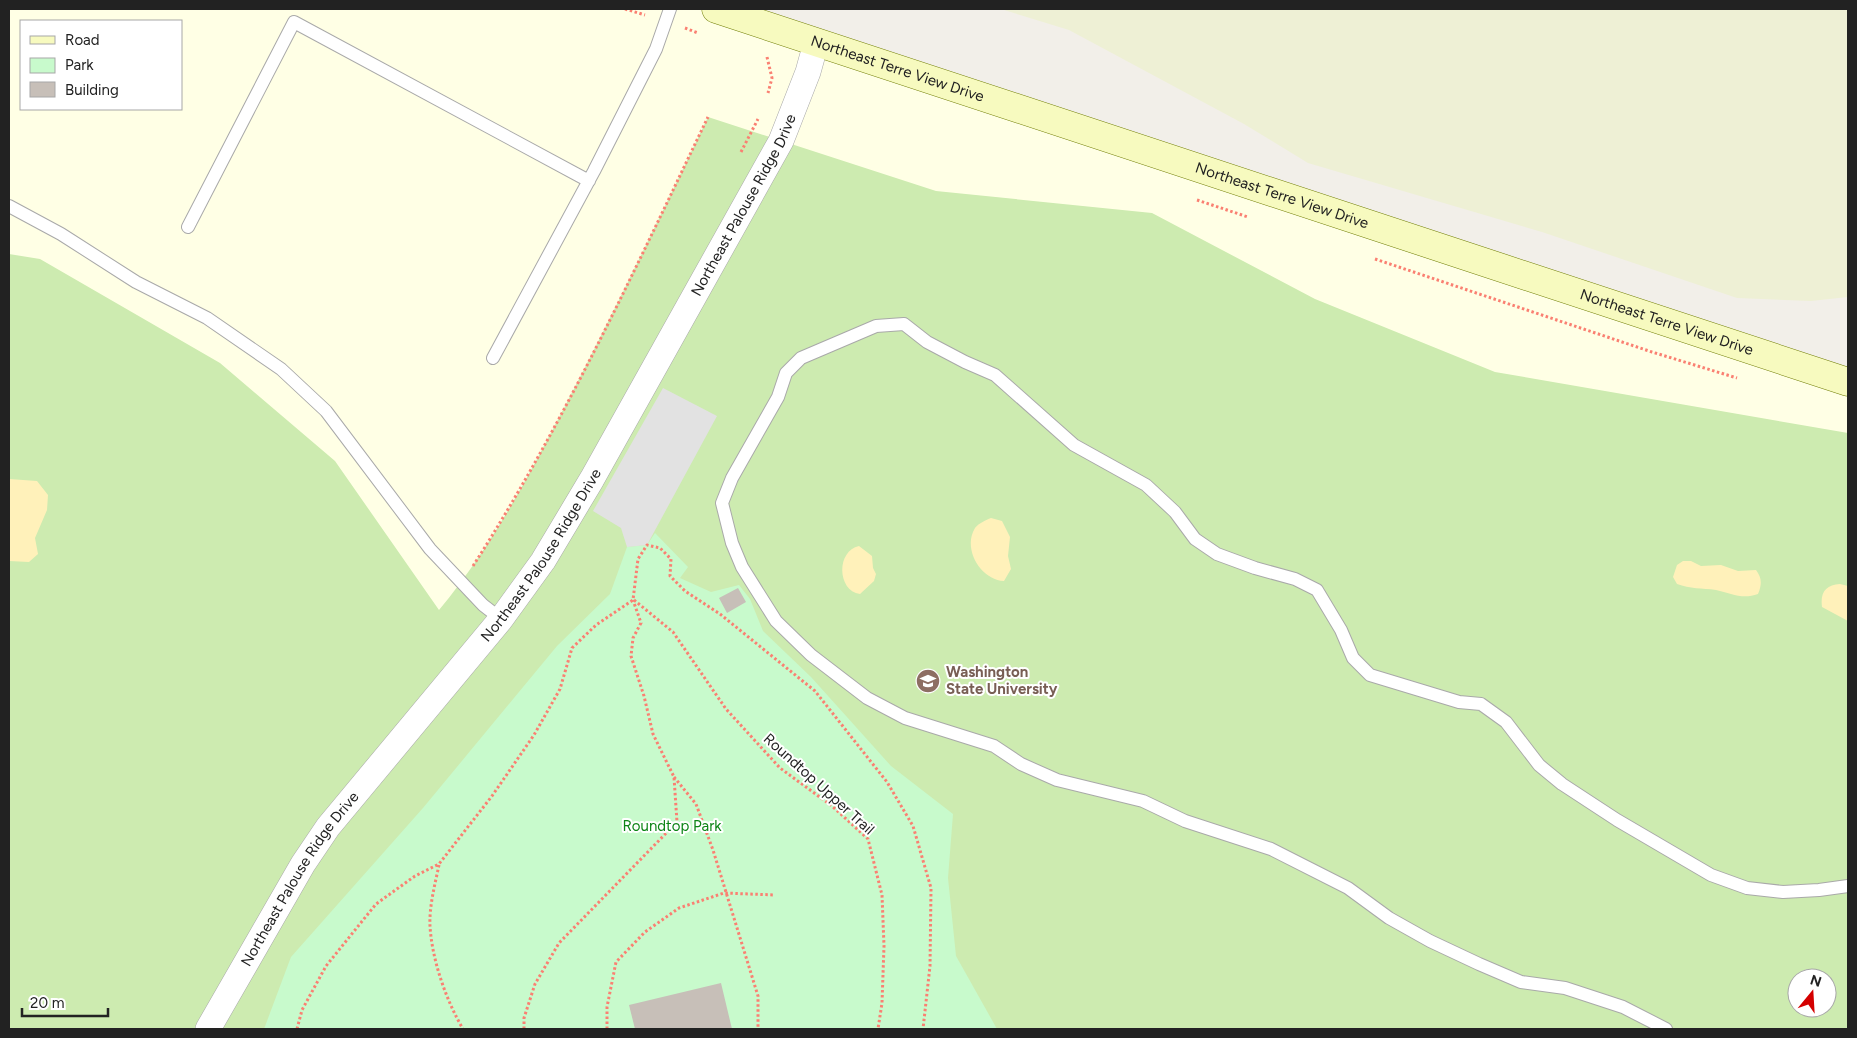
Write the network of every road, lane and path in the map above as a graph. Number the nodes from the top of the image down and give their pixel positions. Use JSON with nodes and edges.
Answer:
{"nodes":[{"id":1,"x":670,"y":9,"type":"edge"},
{"id":2,"x":716,"y":9,"type":"edge"},
{"id":3,"x":816,"y":43,"type":"junction"},
{"id":4,"x":767,"y":57,"type":"dead end"},
{"id":5,"x":766,"y":100,"type":"dead end"},
{"id":6,"x":708,"y":117,"type":"dead end"},
{"id":7,"x":759,"y":117,"type":"dead end"},
{"id":8,"x":736,"y":161,"type":"dead end"},
{"id":9,"x":588,"y":181,"type":"junction"},
{"id":10,"x":9,"y":206,"type":"edge"},
{"id":11,"x":188,"y":227,"type":"dead end"},
{"id":12,"x":493,"y":358,"type":"dead end"},
{"id":13,"x":1848,"y":382,"type":"edge"},
{"id":14,"x":462,"y":583,"type":"junction"},
{"id":15,"x":633,"y":600,"type":"junction"},
{"id":16,"x":501,"y":619,"type":"junction"},
{"id":17,"x":674,"y":777,"type":"junction"},
{"id":18,"x":439,"y":864,"type":"junction"},
{"id":19,"x":1848,"y":886,"type":"edge"},
{"id":20,"x":724,"y":893,"type":"junction"},
{"id":21,"x":775,"y":895,"type":"dead end"},
{"id":22,"x":208,"y":1029,"type":"edge"},
{"id":23,"x":297,"y":1029,"type":"edge"},
{"id":24,"x":462,"y":1029,"type":"edge"},
{"id":25,"x":524,"y":1029,"type":"edge"},
{"id":26,"x":607,"y":1029,"type":"edge"},
{"id":27,"x":758,"y":1029,"type":"edge"},
{"id":28,"x":878,"y":1029,"type":"edge"},
{"id":29,"x":923,"y":1029,"type":"edge"},
{"id":30,"x":1666,"y":1029,"type":"edge"}],
"edges":[{"from":1,"to":9,"type":"lane"},
{"from":2,"to":3,"type":"main road","name":"Northeast Terre View Drive"},
{"from":3,"to":13,"type":"main road","name":"Northeast Terre View Drive"},
{"from":3,"to":16,"type":"street","name":"Northeast Palouse Ridge Drive"},
{"from":4,"to":5,"type":"path"},
{"from":6,"to":14,"type":"path"},
{"from":7,"to":8,"type":"path"},
{"from":9,"to":11,"type":"lane"},
{"from":9,"to":12,"type":"lane"},
{"from":10,"to":14,"type":"lane"},
{"from":14,"to":16,"type":"lane"},
{"from":15,"to":17,"type":"path"},
{"from":15,"to":18,"type":"path"},
{"from":15,"to":28,"type":"path","name":"Roundtop Upper Trail"},
{"from":15,"to":29,"type":"path"},
{"from":16,"to":22,"type":"street","name":"Northeast Palouse Ridge Drive"},
{"from":17,"to":20,"type":"path"},
{"from":17,"to":25,"type":"path"},
{"from":18,"to":23,"type":"path"},
{"from":18,"to":24,"type":"path"},
{"from":19,"to":30,"type":"lane"},
{"from":20,"to":21,"type":"path"},
{"from":20,"to":26,"type":"path"},
{"from":20,"to":27,"type":"path"}]}
